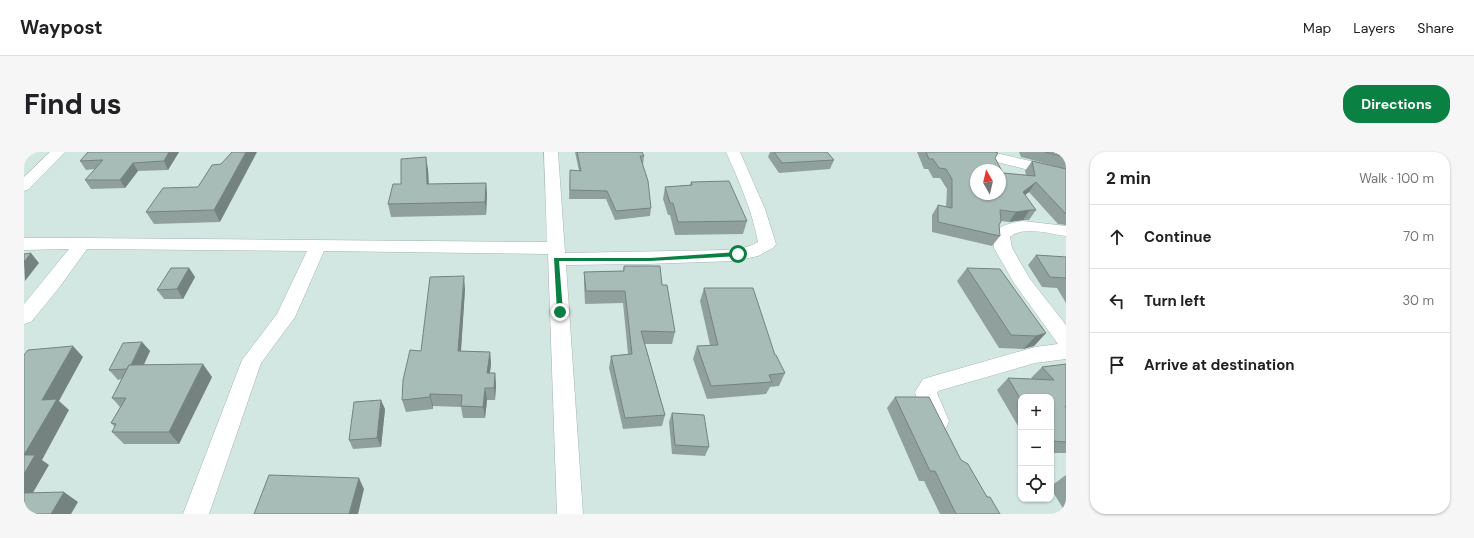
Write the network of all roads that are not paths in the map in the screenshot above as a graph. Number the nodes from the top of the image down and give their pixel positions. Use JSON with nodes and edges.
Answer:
{"nodes":[{"id":1,"x":58,"y":152,"type":"edge"},
{"id":2,"x":551,"y":152,"type":"edge"},
{"id":3,"x":733,"y":152,"type":"edge"},
{"id":4,"x":973,"y":152,"type":"edge"},
{"id":5,"x":1066,"y":174,"type":"edge"},
{"id":6,"x":24,"y":186,"type":"edge"},
{"id":7,"x":1066,"y":231,"type":"edge"},
{"id":8,"x":82,"y":243,"type":"junction"},
{"id":9,"x":24,"y":244,"type":"edge"},
{"id":10,"x":318,"y":245,"type":"junction"},
{"id":11,"x":556,"y":254,"type":"junction"},
{"id":12,"x":24,"y":317,"type":"edge"},
{"id":13,"x":1066,"y":340,"type":"edge"},
{"id":14,"x":1066,"y":351,"type":"edge"},
{"id":15,"x":946,"y":435,"type":"edge"},
{"id":16,"x":196,"y":514,"type":"edge"},
{"id":17,"x":570,"y":514,"type":"edge"}],
"edges":[{"from":1,"to":6,"type":"street"},
{"from":2,"to":11,"type":"street"},
{"from":3,"to":11,"type":"street"},
{"from":4,"to":5,"type":"street"},
{"from":7,"to":13,"type":"street"},
{"from":8,"to":9,"type":"street"},
{"from":8,"to":10,"type":"street"},
{"from":8,"to":12,"type":"street"},
{"from":10,"to":11,"type":"street"},
{"from":10,"to":16,"type":"street"},
{"from":11,"to":17,"type":"street"},
{"from":14,"to":15,"type":"street"}]}
